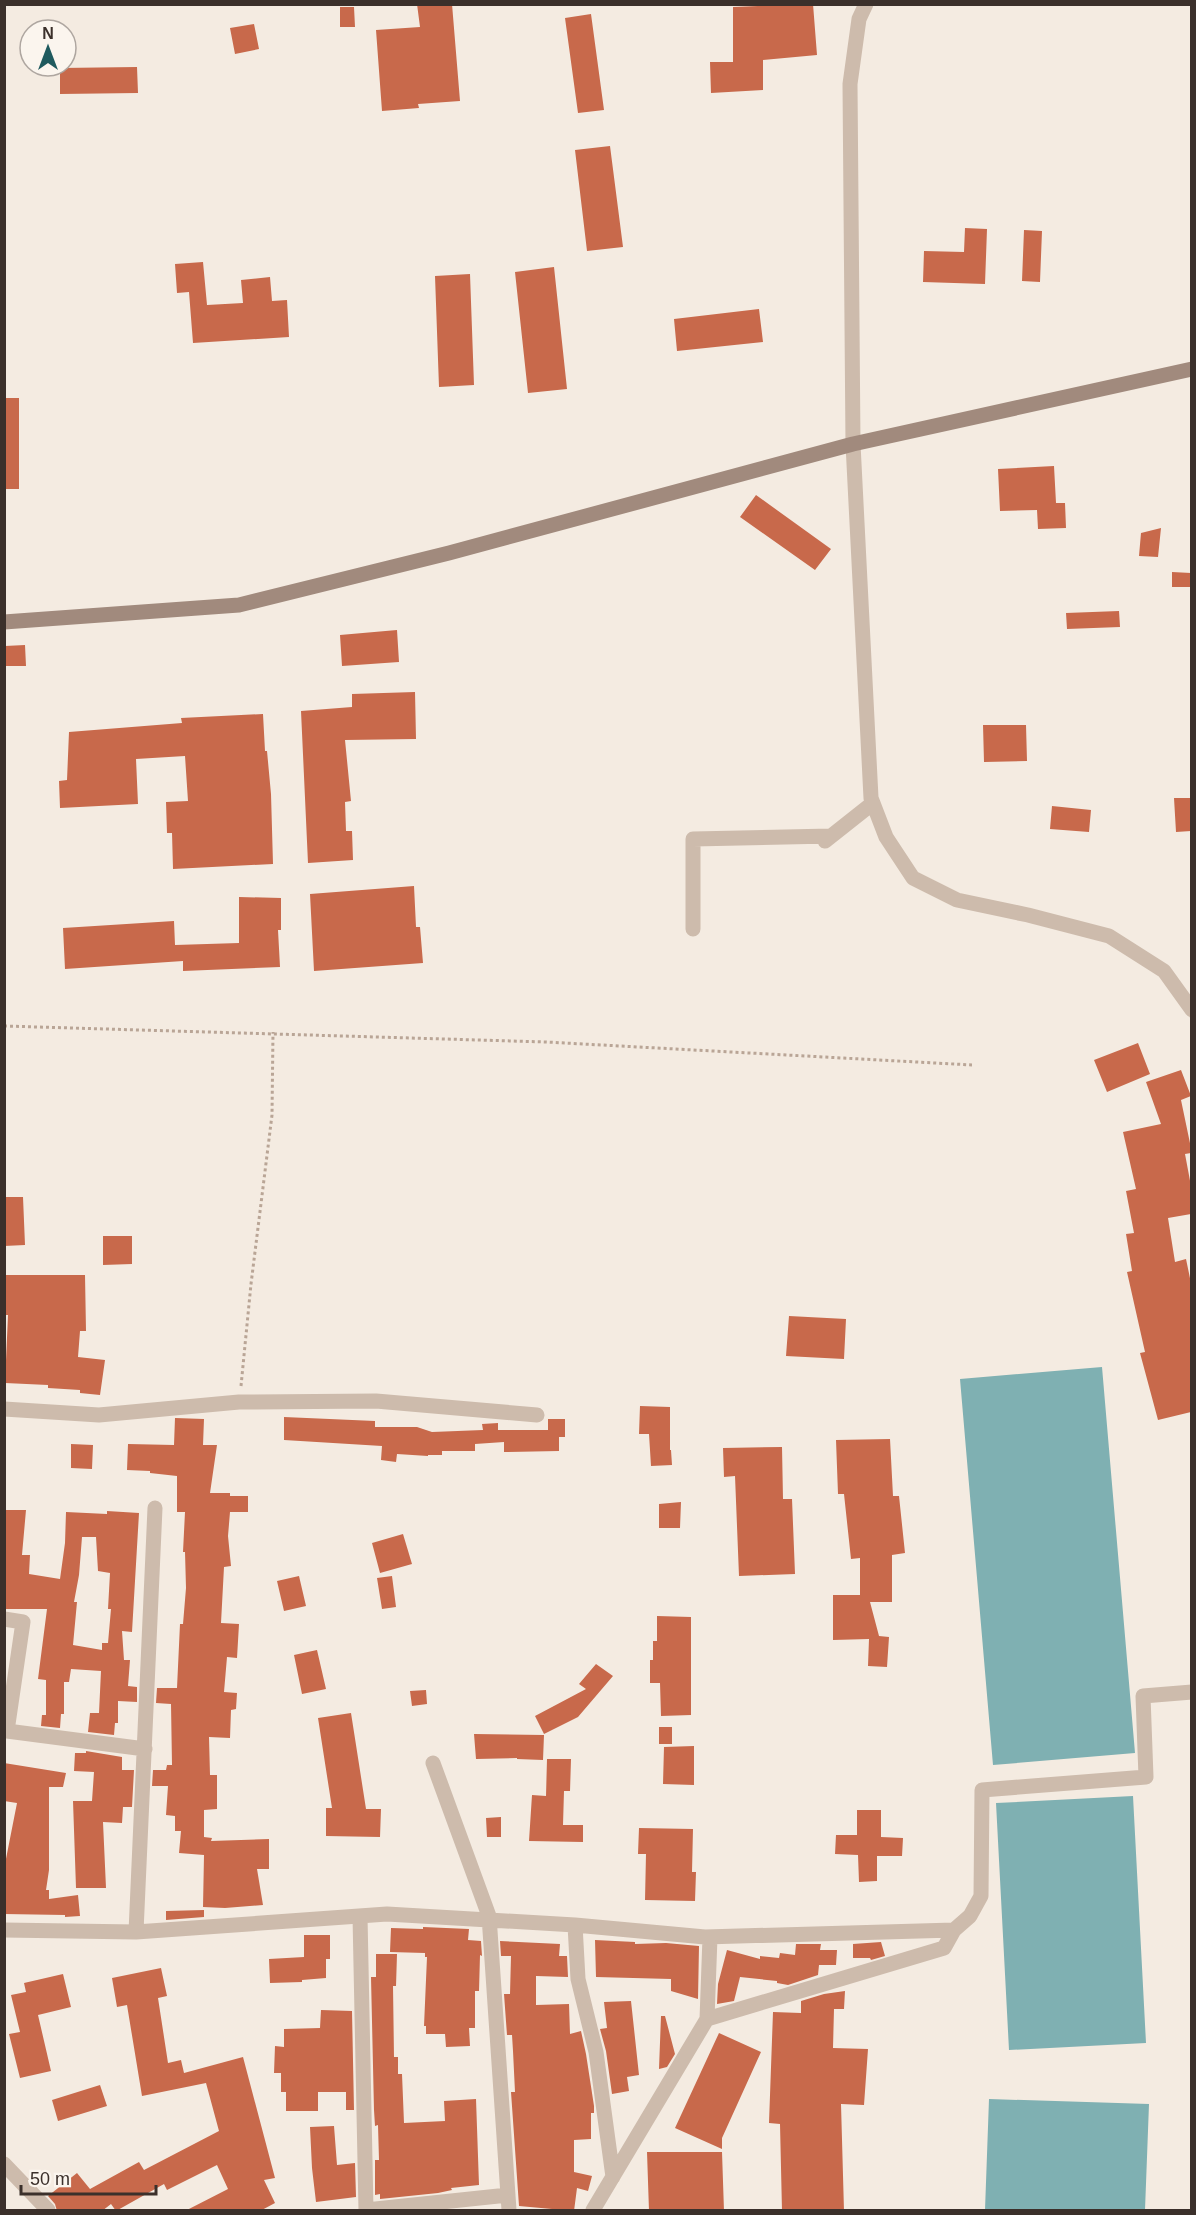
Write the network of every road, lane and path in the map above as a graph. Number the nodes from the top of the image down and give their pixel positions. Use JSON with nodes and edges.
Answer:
{"nodes":[{"id":1,"x":866,"y":4,"type":"edge"},
{"id":2,"x":1191,"y":369,"type":"edge"},
{"id":3,"x":853,"y":444,"type":"junction"},
{"id":4,"x":4,"y":622,"type":"edge"},
{"id":5,"x":873,"y":803,"type":"junction"},
{"id":6,"x":693,"y":929,"type":"dead end"},
{"id":7,"x":1191,"y":1010,"type":"edge"},
{"id":8,"x":4,"y":1026,"type":"edge"},
{"id":9,"x":273,"y":1032,"type":"junction"},
{"id":10,"x":972,"y":1065,"type":"dead end"},
{"id":11,"x":239,"y":1402,"type":"junction"},
{"id":12,"x":4,"y":1409,"type":"edge"},
{"id":13,"x":537,"y":1415,"type":"dead end"},
{"id":14,"x":155,"y":1508,"type":"dead end"},
{"id":15,"x":4,"y":1619,"type":"edge"},
{"id":16,"x":1191,"y":1692,"type":"edge"},
{"id":17,"x":145,"y":1749,"type":"junction"},
{"id":18,"x":433,"y":1763,"type":"dead end"},
{"id":19,"x":360,"y":1916,"type":"junction"},
{"id":20,"x":489,"y":1919,"type":"junction"},
{"id":21,"x":575,"y":1925,"type":"junction"},
{"id":22,"x":4,"y":1930,"type":"edge"},
{"id":23,"x":954,"y":1930,"type":"junction"},
{"id":24,"x":136,"y":1932,"type":"junction"},
{"id":25,"x":710,"y":1937,"type":"junction"},
{"id":26,"x":707,"y":2019,"type":"junction"},
{"id":27,"x":4,"y":2164,"type":"edge"},
{"id":28,"x":614,"y":2177,"type":"junction"},
{"id":29,"x":508,"y":2203,"type":"edge"},
{"id":30,"x":48,"y":2211,"type":"edge"},
{"id":31,"x":593,"y":2211,"type":"edge"}],
"edges":[{"from":1,"to":3,"type":"street"},
{"from":2,"to":3,"type":"street"},
{"from":3,"to":4,"type":"street"},
{"from":3,"to":5,"type":"street"},
{"from":5,"to":6,"type":"street"},
{"from":5,"to":7,"type":"street"},
{"from":8,"to":9,"type":"path"},
{"from":9,"to":10,"type":"path"},
{"from":9,"to":11,"type":"path"},
{"from":11,"to":12,"type":"street"},
{"from":11,"to":13,"type":"street"},
{"from":14,"to":17,"type":"street"},
{"from":15,"to":17,"type":"street"},
{"from":16,"to":23,"type":"street"},
{"from":17,"to":24,"type":"street"},
{"from":18,"to":20,"type":"street"},
{"from":19,"to":20,"type":"street"},
{"from":19,"to":24,"type":"street"},
{"from":19,"to":29,"type":"street"},
{"from":20,"to":21,"type":"street"},
{"from":20,"to":29,"type":"street"},
{"from":21,"to":25,"type":"street"},
{"from":21,"to":28,"type":"street"},
{"from":22,"to":24,"type":"street"},
{"from":23,"to":25,"type":"street"},
{"from":23,"to":26,"type":"street"},
{"from":25,"to":26,"type":"street"},
{"from":26,"to":28,"type":"street"},
{"from":27,"to":30,"type":"street"},
{"from":28,"to":31,"type":"street"}]}
